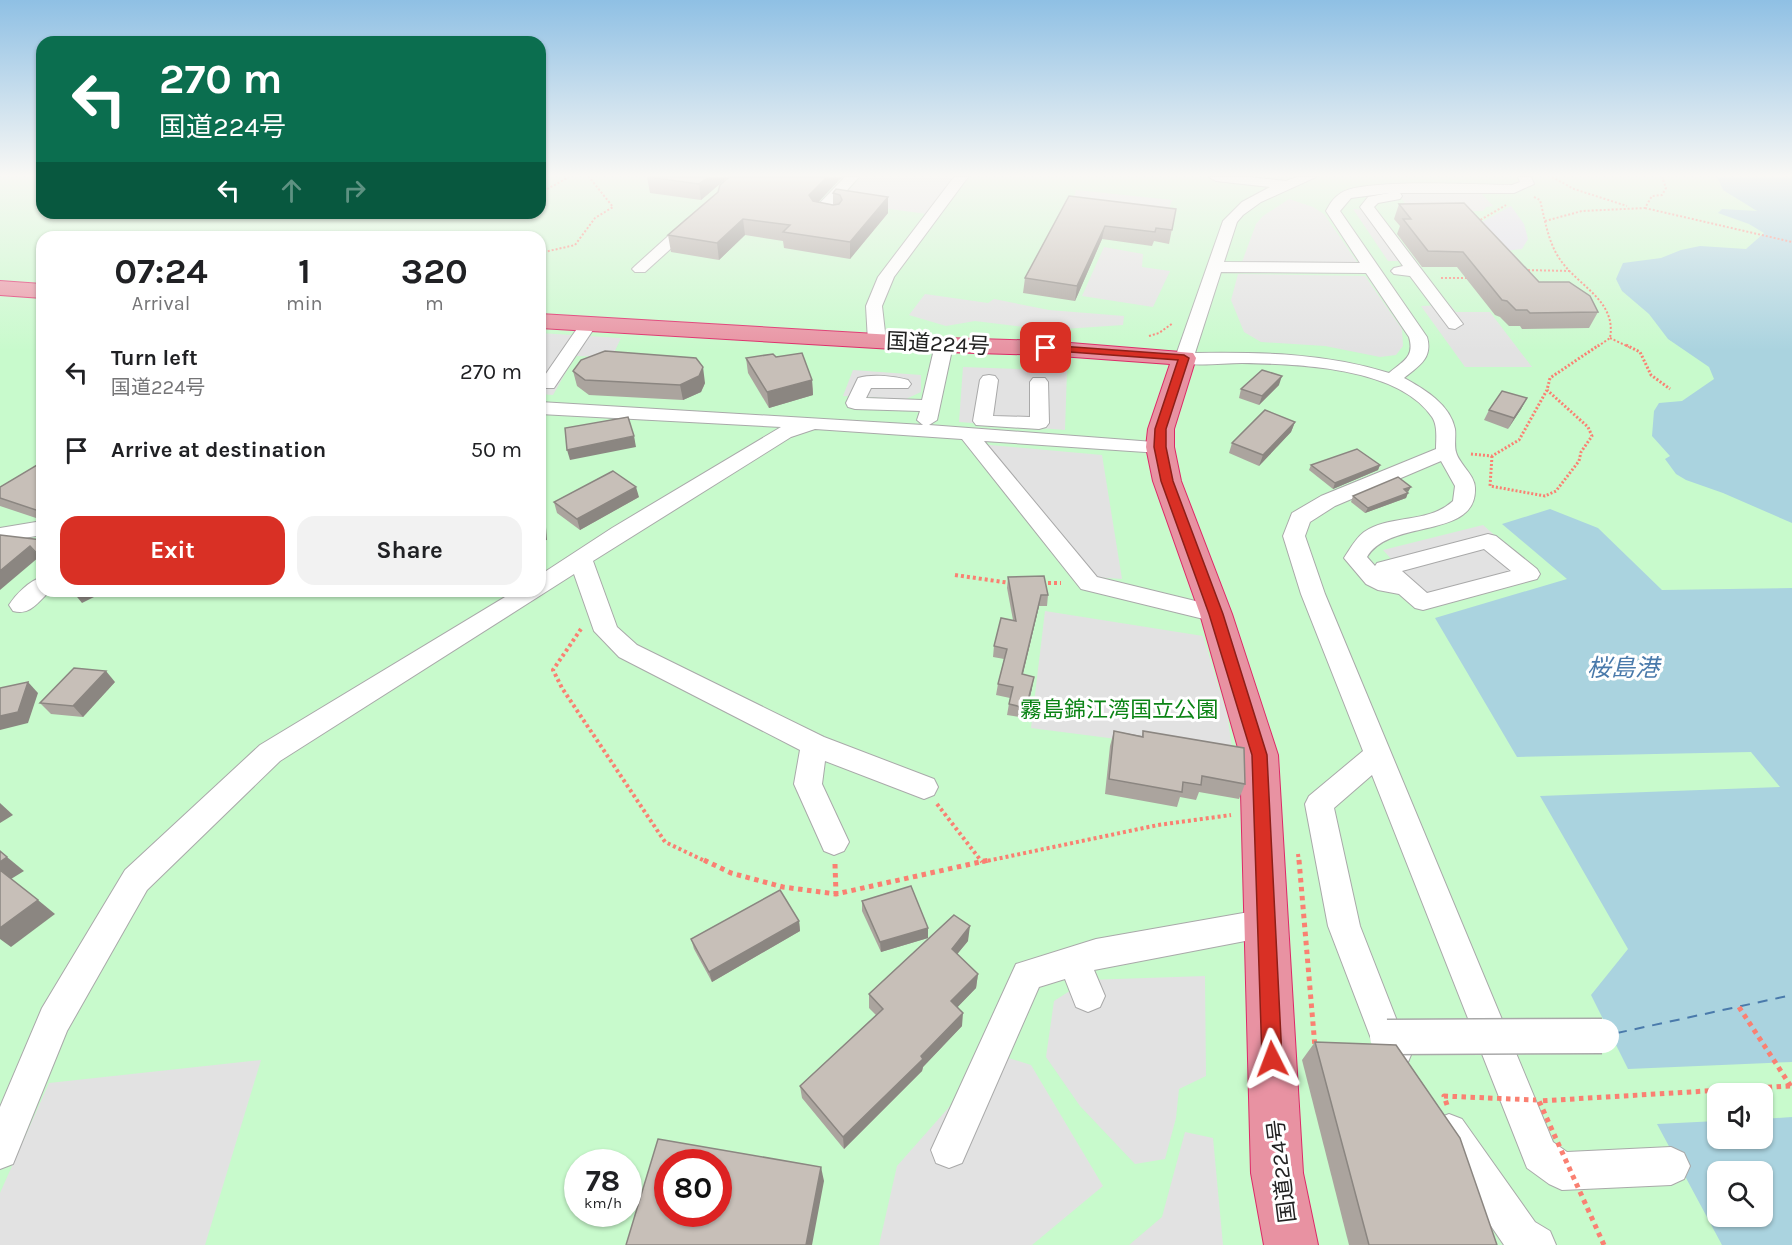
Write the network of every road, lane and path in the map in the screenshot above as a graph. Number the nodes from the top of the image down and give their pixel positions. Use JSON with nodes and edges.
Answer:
{"nodes":[{"id":1,"x":582,"y":235,"type":"edge"},
{"id":2,"x":678,"y":235,"type":"edge"},
{"id":3,"x":917,"y":235,"type":"edge"},
{"id":4,"x":1225,"y":235,"type":"edge"},
{"id":5,"x":1349,"y":235,"type":"edge"},
{"id":6,"x":1388,"y":235,"type":"edge"},
{"id":7,"x":1549,"y":235,"type":"edge"},
{"id":8,"x":1762,"y":235,"type":"edge"},
{"id":9,"x":1792,"y":242,"type":"edge"},
{"id":10,"x":546,"y":252,"type":"edge"},
{"id":11,"x":1214,"y":267,"type":"junction"},
{"id":12,"x":640,"y":269,"type":"dead end"},
{"id":13,"x":1372,"y":269,"type":"junction"},
{"id":14,"x":1524,"y":270,"type":"edge"},
{"id":15,"x":1570,"y":271,"type":"junction"},
{"id":16,"x":1416,"y":274,"type":"junction"},
{"id":17,"x":1475,"y":278,"type":"edge"},
{"id":18,"x":0,"y":288,"type":"edge"},
{"id":19,"x":36,"y":291,"type":"edge"},
{"id":20,"x":1177,"y":315,"type":"dead end"},
{"id":21,"x":546,"y":321,"type":"edge"},
{"id":22,"x":589,"y":324,"type":"junction"},
{"id":23,"x":1455,"y":324,"type":"dead end"},
{"id":24,"x":1145,"y":337,"type":"dead end"},
{"id":25,"x":1610,"y":338,"type":"junction"},
{"id":26,"x":877,"y":341,"type":"junction"},
{"id":27,"x":944,"y":345,"type":"junction"},
{"id":28,"x":1184,"y":358,"type":"junction"},
{"id":29,"x":546,"y":360,"type":"edge"},
{"id":30,"x":563,"y":361,"type":"junction"},
{"id":31,"x":1392,"y":379,"type":"junction"},
{"id":32,"x":989,"y":380,"type":"dead end"},
{"id":33,"x":1040,"y":382,"type":"dead end"},
{"id":34,"x":546,"y":384,"type":"edge"},
{"id":35,"x":902,"y":384,"type":"dead end"},
{"id":36,"x":1670,"y":389,"type":"dead end"},
{"id":37,"x":1547,"y":390,"type":"junction"},
{"id":38,"x":930,"y":406,"type":"junction"},
{"id":39,"x":546,"y":408,"type":"edge"},
{"id":40,"x":813,"y":423,"type":"junction"},
{"id":41,"x":925,"y":431,"type":"junction"},
{"id":42,"x":968,"y":434,"type":"junction"},
{"id":43,"x":1160,"y":447,"type":"junction"},
{"id":44,"x":1446,"y":452,"type":"junction"},
{"id":45,"x":1492,"y":456,"type":"junction"},
{"id":46,"x":36,"y":529,"type":"edge"},
{"id":47,"x":0,"y":535,"type":"edge"},
{"id":48,"x":573,"y":565,"type":"junction"},
{"id":49,"x":546,"y":568,"type":"edge"},
{"id":50,"x":955,"y":575,"type":"dead end"},
{"id":51,"x":546,"y":582,"type":"edge"},
{"id":52,"x":1017,"y":583,"type":"edge"},
{"id":53,"x":1041,"y":583,"type":"edge"},
{"id":54,"x":1089,"y":583,"type":"junction"},
{"id":55,"x":1406,"y":586,"type":"junction"},
{"id":56,"x":36,"y":591,"type":"edge"},
{"id":57,"x":522,"y":597,"type":"edge"},
{"id":58,"x":21,"y":605,"type":"dead end"},
{"id":59,"x":1216,"y":614,"type":"junction"},
{"id":60,"x":814,"y":745,"type":"junction"},
{"id":61,"x":1378,"y":754,"type":"junction"},
{"id":62,"x":924,"y":787,"type":"joint"},
{"id":63,"x":1236,"y":815,"type":"dead end"},
{"id":64,"x":1158,"y":825,"type":"dead end"},
{"id":65,"x":834,"y":842,"type":"joint"},
{"id":66,"x":1298,"y":852,"type":"dead end"},
{"id":67,"x":982,"y":862,"type":"dead end"},
{"id":68,"x":836,"y":894,"type":"dead end"},
{"id":69,"x":1266,"y":923,"type":"junction"},
{"id":70,"x":1074,"y":961,"type":"junction"},
{"id":71,"x":1088,"y":996,"type":"dead end"},
{"id":72,"x":1738,"y":1007,"type":"dead end"},
{"id":73,"x":1602,"y":1036,"type":"dead end"},
{"id":74,"x":1387,"y":1037,"type":"junction"},
{"id":75,"x":1315,"y":1049,"type":"edge"},
{"id":76,"x":1791,"y":1087,"type":"edge"},
{"id":77,"x":1488,"y":1098,"type":"dead end"},
{"id":78,"x":1536,"y":1100,"type":"dead end"},
{"id":79,"x":949,"y":1150,"type":"dead end"},
{"id":80,"x":0,"y":1151,"type":"edge"},
{"id":81,"x":1671,"y":1166,"type":"dead end"},
{"id":82,"x":1292,"y":1245,"type":"edge"},
{"id":83,"x":1536,"y":1245,"type":"edge"},
{"id":84,"x":1604,"y":1245,"type":"edge"}],
"edges":[{"from":1,"to":10,"type":"path"},
{"from":2,"to":12,"type":"street"},
{"from":3,"to":26,"type":"street"},
{"from":4,"to":11,"type":"street"},
{"from":5,"to":13,"type":"street"},
{"from":6,"to":16,"type":"street"},
{"from":7,"to":15,"type":"path"},
{"from":8,"to":9,"type":"path"},
{"from":11,"to":13,"type":"street"},
{"from":11,"to":28,"type":"street"},
{"from":13,"to":16,"type":"street"},
{"from":13,"to":31,"type":"street"},
{"from":14,"to":15,"type":"path"},
{"from":15,"to":25,"type":"path"},
{"from":16,"to":17,"type":"path"},
{"from":16,"to":23,"type":"street"},
{"from":18,"to":19,"type":"highway"},
{"from":20,"to":24,"type":"path"},
{"from":21,"to":22,"type":"highway","name":"国道224号"},
{"from":22,"to":26,"type":"highway","name":"国道224号"},
{"from":22,"to":30,"type":"street"},
{"from":25,"to":36,"type":"path"},
{"from":25,"to":37,"type":"path"},
{"from":26,"to":27,"type":"highway","name":"国道224号"},
{"from":27,"to":28,"type":"highway","name":"国道224号"},
{"from":27,"to":38,"type":"street"},
{"from":28,"to":31,"type":"street"},
{"from":28,"to":43,"type":"highway","name":"国道224号"},
{"from":29,"to":30,"type":"street"},
{"from":30,"to":34,"type":"street"},
{"from":31,"to":44,"type":"street"},
{"from":32,"to":33,"type":"street"},
{"from":35,"to":38,"type":"street"},
{"from":37,"to":45,"type":"path"},
{"from":37,"to":45,"type":"path"},
{"from":38,"to":41,"type":"street"},
{"from":39,"to":40,"type":"street"},
{"from":40,"to":41,"type":"street"},
{"from":40,"to":48,"type":"street"},
{"from":41,"to":42,"type":"street"},
{"from":42,"to":43,"type":"street"},
{"from":42,"to":54,"type":"street"},
{"from":43,"to":59,"type":"highway","name":"国道224号"},
{"from":44,"to":45,"type":"path"},
{"from":44,"to":55,"type":"street"},
{"from":44,"to":61,"type":"street"},
{"from":46,"to":47,"type":"street"},
{"from":48,"to":49,"type":"street"},
{"from":48,"to":51,"type":"street"},
{"from":48,"to":60,"type":"street"},
{"from":50,"to":52,"type":"path"},
{"from":53,"to":54,"type":"path"},
{"from":54,"to":59,"type":"street"},
{"from":55,"to":55,"type":"street"},
{"from":56,"to":58,"type":"street"},
{"from":57,"to":80,"type":"street"},
{"from":59,"to":69,"type":"highway","name":"国道224号"},
{"from":60,"to":62,"type":"street"},
{"from":60,"to":65,"type":"street"},
{"from":61,"to":74,"type":"street"},
{"from":61,"to":81,"type":"street"},
{"from":62,"to":67,"type":"path"},
{"from":63,"to":64,"type":"path"},
{"from":65,"to":68,"type":"path"},
{"from":66,"to":75,"type":"path"},
{"from":69,"to":70,"type":"street"},
{"from":69,"to":82,"type":"highway","name":"国道224号"},
{"from":70,"to":71,"type":"street"},
{"from":70,"to":79,"type":"street"},
{"from":72,"to":76,"type":"path"},
{"from":73,"to":74,"type":"street","bridge":true},
{"from":74,"to":83,"type":"street"},
{"from":76,"to":84,"type":"path","bridge":true},
{"from":77,"to":78,"type":"path","bridge":true}]}
